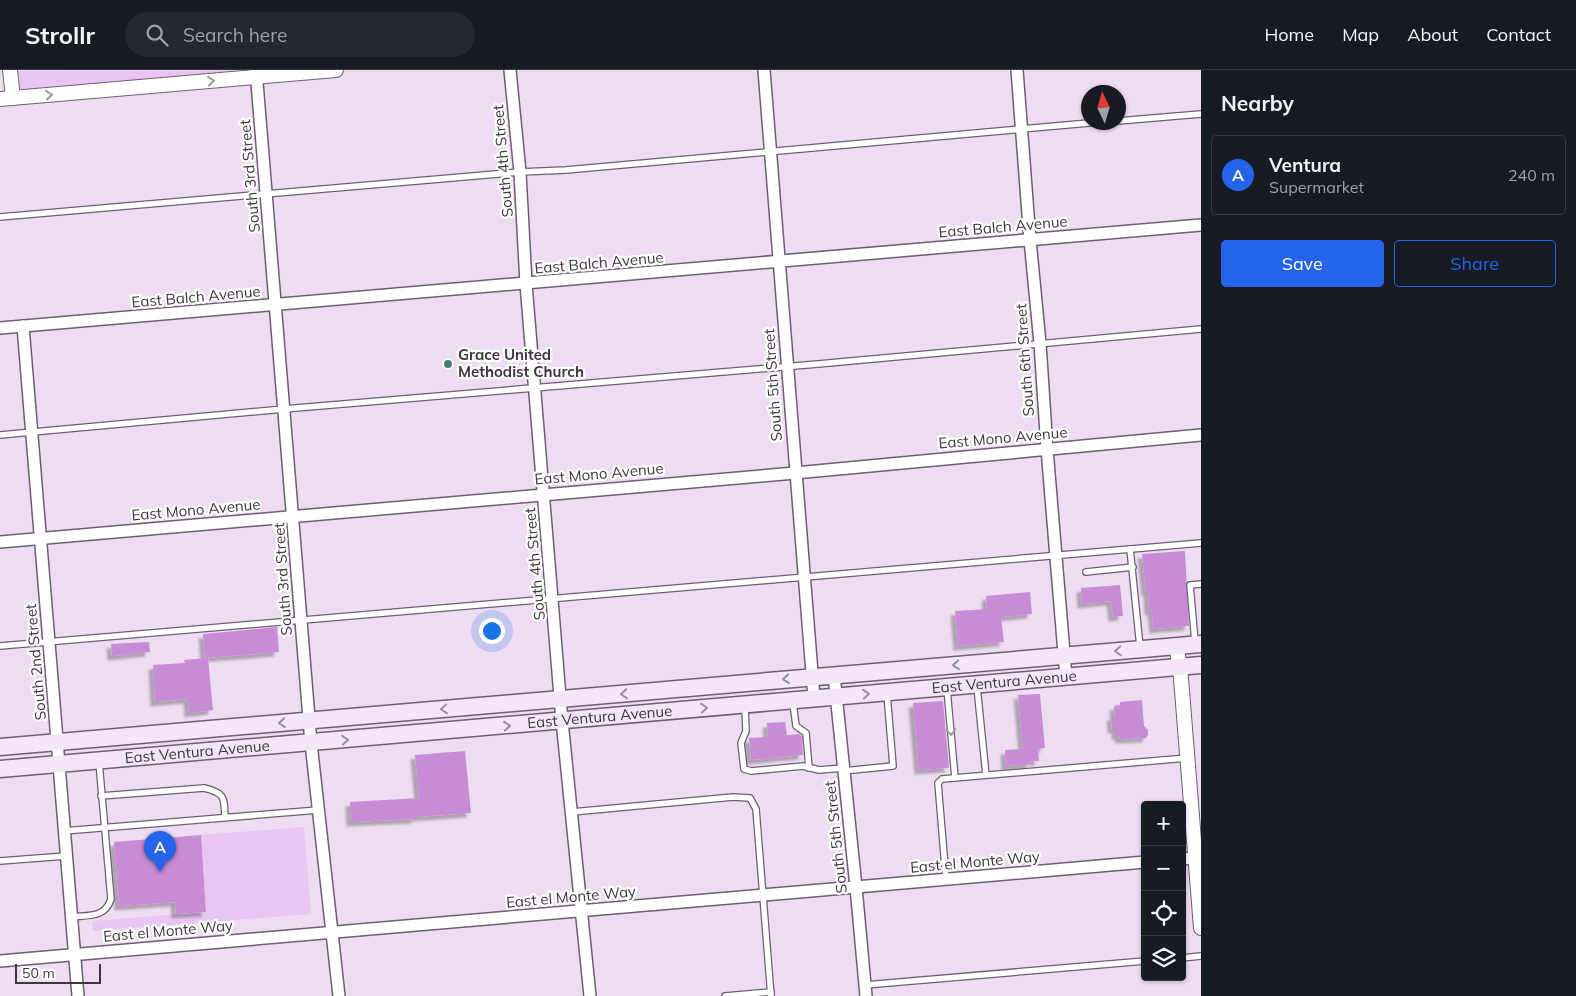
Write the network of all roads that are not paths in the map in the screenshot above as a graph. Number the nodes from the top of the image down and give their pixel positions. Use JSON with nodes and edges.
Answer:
{"nodes":[{"id":1,"x":10,"y":70,"type":"edge"},
{"id":2,"x":336,"y":70,"type":"edge"},
{"id":3,"x":510,"y":70,"type":"edge"},
{"id":4,"x":764,"y":70,"type":"edge"},
{"id":5,"x":1017,"y":70,"type":"edge"},
{"id":6,"x":257,"y":74,"type":"edge"},
{"id":7,"x":6,"y":98,"type":"edge"},
{"id":8,"x":1201,"y":114,"type":"edge"},
{"id":9,"x":1126,"y":120,"type":"edge"},
{"id":10,"x":1081,"y":124,"type":"edge"},
{"id":11,"x":1022,"y":129,"type":"junction"},
{"id":12,"x":770,"y":152,"type":"junction"},
{"id":13,"x":520,"y":172,"type":"junction"},
{"id":14,"x":266,"y":194,"type":"junction"},
{"id":15,"x":0,"y":217,"type":"edge"},
{"id":16,"x":1201,"y":225,"type":"edge"},
{"id":17,"x":1030,"y":240,"type":"junction"},
{"id":18,"x":779,"y":262,"type":"junction"},
{"id":19,"x":526,"y":284,"type":"junction"},
{"id":20,"x":276,"y":305,"type":"junction"},
{"id":21,"x":23,"y":326,"type":"junction"},
{"id":22,"x":0,"y":328,"type":"edge"},
{"id":23,"x":1201,"y":330,"type":"edge"},
{"id":24,"x":1040,"y":343,"type":"junction"},
{"id":25,"x":787,"y":367,"type":"junction"},
{"id":26,"x":535,"y":387,"type":"junction"},
{"id":27,"x":284,"y":409,"type":"junction"},
{"id":28,"x":32,"y":432,"type":"junction"},
{"id":29,"x":0,"y":435,"type":"edge"},
{"id":30,"x":1201,"y":435,"type":"edge"},
{"id":31,"x":1047,"y":449,"type":"junction"},
{"id":32,"x":795,"y":473,"type":"junction"},
{"id":33,"x":544,"y":494,"type":"junction"},
{"id":34,"x":293,"y":516,"type":"junction"},
{"id":35,"x":40,"y":538,"type":"junction"},
{"id":36,"x":0,"y":542,"type":"edge"},
{"id":37,"x":1201,"y":542,"type":"edge"},
{"id":38,"x":1130,"y":548,"type":"junction"},
{"id":39,"x":1056,"y":555,"type":"junction"},
{"id":40,"x":1132,"y":567,"type":"junction"},
{"id":41,"x":1086,"y":572,"type":"dead end"},
{"id":42,"x":804,"y":577,"type":"junction"},
{"id":43,"x":1201,"y":584,"type":"edge"},
{"id":44,"x":553,"y":598,"type":"junction"},
{"id":45,"x":301,"y":621,"type":"junction"},
{"id":46,"x":49,"y":642,"type":"junction"},
{"id":47,"x":1198,"y":644,"type":"edge"},
{"id":48,"x":0,"y":646,"type":"edge"},
{"id":49,"x":1176,"y":646,"type":"junction"},
{"id":50,"x":1140,"y":649,"type":"junction"},
{"id":51,"x":1064,"y":655,"type":"junction"},
{"id":52,"x":1201,"y":665,"type":"edge"},
{"id":53,"x":1180,"y":666,"type":"junction"},
{"id":54,"x":834,"y":675,"type":"junction"},
{"id":55,"x":812,"y":677,"type":"junction"},
{"id":56,"x":1066,"y":677,"type":"junction"},
{"id":57,"x":977,"y":684,"type":"junction"},
{"id":58,"x":947,"y":687,"type":"junction"},
{"id":59,"x":886,"y":692,"type":"junction"},
{"id":60,"x":836,"y":696,"type":"junction"},
{"id":61,"x":814,"y":698,"type":"junction"},
{"id":62,"x":561,"y":699,"type":"junction"},
{"id":63,"x":793,"y":700,"type":"junction"},
{"id":64,"x":745,"y":704,"type":"junction"},
{"id":65,"x":309,"y":721,"type":"junction"},
{"id":66,"x":562,"y":721,"type":"junction"},
{"id":67,"x":57,"y":742,"type":"junction"},
{"id":68,"x":311,"y":743,"type":"junction"},
{"id":69,"x":0,"y":747,"type":"edge"},
{"id":70,"x":1188,"y":758,"type":"junction"},
{"id":71,"x":98,"y":760,"type":"junction"},
{"id":72,"x":59,"y":763,"type":"junction"},
{"id":73,"x":0,"y":768,"type":"edge"},
{"id":74,"x":809,"y":768,"type":"junction"},
{"id":75,"x":843,"y":769,"type":"junction"},
{"id":76,"x":986,"y":775,"type":"junction"},
{"id":77,"x":955,"y":778,"type":"junction"},
{"id":78,"x":102,"y":796,"type":"junction"},
{"id":79,"x":318,"y":810,"type":"junction"},
{"id":80,"x":572,"y":812,"type":"junction"},
{"id":81,"x":225,"y":817,"type":"junction"},
{"id":82,"x":104,"y":826,"type":"junction"},
{"id":83,"x":64,"y":831,"type":"junction"},
{"id":84,"x":66,"y":856,"type":"junction"},
{"id":85,"x":1188,"y":858,"type":"edge"},
{"id":86,"x":0,"y":861,"type":"edge"},
{"id":87,"x":1141,"y":862,"type":"edge"},
{"id":88,"x":946,"y":879,"type":"junction"},
{"id":89,"x":856,"y":887,"type":"junction"},
{"id":90,"x":762,"y":895,"type":"junction"},
{"id":91,"x":582,"y":911,"type":"junction"},
{"id":92,"x":71,"y":917,"type":"junction"},
{"id":93,"x":1201,"y":928,"type":"edge"},
{"id":94,"x":332,"y":932,"type":"junction"},
{"id":95,"x":75,"y":954,"type":"junction"},
{"id":96,"x":1201,"y":956,"type":"edge"},
{"id":97,"x":1186,"y":958,"type":"edge"},
{"id":98,"x":0,"y":961,"type":"edge"},
{"id":99,"x":1141,"y":961,"type":"edge"},
{"id":100,"x":865,"y":990,"type":"edge"},
{"id":101,"x":771,"y":994,"type":"edge"},
{"id":102,"x":78,"y":996,"type":"edge"},
{"id":103,"x":339,"y":996,"type":"edge"},
{"id":104,"x":590,"y":996,"type":"edge"},
{"id":105,"x":724,"y":996,"type":"edge"}],
"edges":[{"from":1,"to":7,"type":"street"},
{"from":2,"to":6,"type":"street"},
{"from":3,"to":13,"type":"street","name":"South 4th Street"},
{"from":4,"to":12,"type":"street","name":"South 5th Street"},
{"from":5,"to":11,"type":"street","name":"South 6th Street"},
{"from":7,"to":6,"type":"street","one_way":true},
{"from":6,"to":14,"type":"street","name":"South 3rd Street"},
{"from":8,"to":9,"type":"lane"},
{"from":10,"to":11,"type":"lane"},
{"from":11,"to":12,"type":"lane"},
{"from":11,"to":17,"type":"street","name":"South 6th Street"},
{"from":12,"to":13,"type":"lane"},
{"from":12,"to":18,"type":"street","name":"South 5th Street"},
{"from":13,"to":14,"type":"lane"},
{"from":13,"to":19,"type":"street","name":"South 4th Street"},
{"from":14,"to":15,"type":"lane"},
{"from":14,"to":20,"type":"street","name":"South 3rd Street"},
{"from":16,"to":17,"type":"street","name":"East Balch Avenue"},
{"from":17,"to":18,"type":"street","name":"East Balch Avenue"},
{"from":17,"to":24,"type":"street","name":"South 6th Street"},
{"from":18,"to":19,"type":"street","name":"East Balch Avenue"},
{"from":18,"to":25,"type":"street","name":"South 5th Street"},
{"from":19,"to":20,"type":"street","name":"East Balch Avenue"},
{"from":19,"to":26,"type":"street","name":"South 4th Street"},
{"from":20,"to":21,"type":"street","name":"East Balch Avenue"},
{"from":20,"to":27,"type":"street","name":"South 3rd Street"},
{"from":21,"to":22,"type":"street","name":"East Balch Avenue"},
{"from":21,"to":28,"type":"street","name":"South 2nd Street"},
{"from":23,"to":24,"type":"lane"},
{"from":24,"to":25,"type":"lane"},
{"from":24,"to":31,"type":"street","name":"South 6th Street"},
{"from":25,"to":26,"type":"lane"},
{"from":25,"to":32,"type":"street","name":"South 5th Street"},
{"from":26,"to":27,"type":"lane"},
{"from":26,"to":33,"type":"street","name":"South 4th Street"},
{"from":27,"to":28,"type":"lane"},
{"from":27,"to":34,"type":"street","name":"South 3rd Street"},
{"from":28,"to":29,"type":"lane"},
{"from":28,"to":35,"type":"street","name":"South 2nd Street"},
{"from":30,"to":31,"type":"street","name":"East Mono Avenue"},
{"from":31,"to":32,"type":"street","name":"East Mono Avenue"},
{"from":31,"to":39,"type":"street","name":"South 6th Street"},
{"from":32,"to":33,"type":"street","name":"East Mono Avenue"},
{"from":32,"to":42,"type":"street","name":"South 5th Street"},
{"from":33,"to":34,"type":"street","name":"East Mono Avenue"},
{"from":33,"to":44,"type":"street","name":"South 4th Street"},
{"from":34,"to":35,"type":"street","name":"East Mono Avenue"},
{"from":34,"to":45,"type":"street","name":"South 3rd Street"},
{"from":35,"to":36,"type":"street","name":"East Mono Avenue"},
{"from":35,"to":46,"type":"street","name":"South 2nd Street"},
{"from":37,"to":38,"type":"lane"},
{"from":38,"to":39,"type":"lane"},
{"from":38,"to":40,"type":"lane"},
{"from":39,"to":42,"type":"lane"},
{"from":39,"to":51,"type":"street","name":"South 6th Street"},
{"from":40,"to":41,"type":"lane"},
{"from":40,"to":50,"type":"lane"},
{"from":42,"to":44,"type":"lane"},
{"from":42,"to":55,"type":"street","name":"South 5th Street"},
{"from":43,"to":47,"type":"lane"},
{"from":44,"to":45,"type":"lane"},
{"from":44,"to":62,"type":"street","name":"South 4th Street"},
{"from":45,"to":46,"type":"lane"},
{"from":45,"to":65,"type":"street","name":"South 3rd Street"},
{"from":46,"to":48,"type":"lane"},
{"from":46,"to":67,"type":"street","name":"South 2nd Street"},
{"from":47,"to":49,"type":"main road","name":"East Ventura Avenue"},
{"from":49,"to":50,"type":"main road","name":"East Ventura Avenue"},
{"from":49,"to":53,"type":"street"},
{"from":50,"to":51,"type":"main road","name":"East Ventura Avenue","one_way":true},
{"from":51,"to":54,"type":"main road","name":"East Ventura Avenue","one_way":true},
{"from":51,"to":56,"type":"street","name":"South 6th Street"},
{"from":52,"to":53,"type":"main road","name":"East Ventura Avenue"},
{"from":53,"to":56,"type":"main road","name":"East Ventura Avenue"},
{"from":53,"to":70,"type":"street"},
{"from":54,"to":55,"type":"main road","name":"East Ventura Avenue"},
{"from":54,"to":60,"type":"street","name":"South 5th Street"},
{"from":55,"to":61,"type":"street","name":"South 5th Street"},
{"from":55,"to":62,"type":"main road","name":"East Ventura Avenue","one_way":true},
{"from":56,"to":57,"type":"main road","name":"East Ventura Avenue"},
{"from":57,"to":58,"type":"main road","name":"East Ventura Avenue"},
{"from":57,"to":76,"type":"lane"},
{"from":58,"to":59,"type":"main road","name":"East Ventura Avenue"},
{"from":58,"to":77,"type":"lane","one_way":true},
{"from":60,"to":59,"type":"main road","name":"East Ventura Avenue","one_way":true},
{"from":59,"to":75,"type":"lane"},
{"from":60,"to":61,"type":"main road","name":"East Ventura Avenue"},
{"from":60,"to":75,"type":"street","name":"South 5th Street"},
{"from":61,"to":63,"type":"main road","name":"East Ventura Avenue"},
{"from":62,"to":65,"type":"main road","name":"East Ventura Avenue","one_way":true},
{"from":62,"to":66,"type":"street","name":"South 4th Street"},
{"from":63,"to":64,"type":"main road","name":"East Ventura Avenue"},
{"from":63,"to":74,"type":"lane"},
{"from":66,"to":64,"type":"main road","name":"East Ventura Avenue","one_way":true},
{"from":64,"to":74,"type":"lane"},
{"from":65,"to":67,"type":"main road","name":"East Ventura Avenue","one_way":true},
{"from":65,"to":68,"type":"street","name":"South 3rd Street"},
{"from":68,"to":66,"type":"main road","name":"East Ventura Avenue","one_way":true},
{"from":66,"to":80,"type":"street","name":"South 4th Street"},
{"from":67,"to":69,"type":"main road","name":"East Ventura Avenue"},
{"from":67,"to":72,"type":"street","name":"South 2nd Street"},
{"from":68,"to":71,"type":"main road","name":"East Ventura Avenue"},
{"from":68,"to":79,"type":"street","name":"South 3rd Street"},
{"from":70,"to":76,"type":"lane"},
{"from":70,"to":85,"type":"street"},
{"from":71,"to":72,"type":"main road","name":"East Ventura Avenue"},
{"from":71,"to":78,"type":"lane"},
{"from":72,"to":73,"type":"main road","name":"East Ventura Avenue"},
{"from":72,"to":83,"type":"street","name":"South 2nd Street"},
{"from":74,"to":75,"type":"lane"},
{"from":75,"to":89,"type":"street","name":"South 5th Street"},
{"from":76,"to":77,"type":"lane"},
{"from":77,"to":88,"type":"lane"},
{"from":78,"to":81,"type":"lane"},
{"from":78,"to":82,"type":"lane"},
{"from":79,"to":81,"type":"lane"},
{"from":79,"to":94,"type":"street","name":"South 3rd Street"},
{"from":80,"to":90,"type":"lane"},
{"from":80,"to":91,"type":"street","name":"South 4th Street"},
{"from":81,"to":82,"type":"lane"},
{"from":82,"to":83,"type":"lane"},
{"from":82,"to":92,"type":"lane"},
{"from":83,"to":84,"type":"street","name":"South 2nd Street"},
{"from":84,"to":86,"type":"lane"},
{"from":84,"to":92,"type":"street","name":"South 2nd Street"},
{"from":85,"to":93,"type":"street"},
{"from":87,"to":88,"type":"street","name":"East el Monte Way"},
{"from":88,"to":89,"type":"street","name":"East el Monte Way"},
{"from":89,"to":90,"type":"street","name":"East el Monte Way"},
{"from":89,"to":100,"type":"street","name":"South 5th Street"},
{"from":90,"to":91,"type":"street","name":"East el Monte Way"},
{"from":90,"to":101,"type":"lane"},
{"from":91,"to":94,"type":"street","name":"East el Monte Way"},
{"from":91,"to":104,"type":"street","name":"South 4th Street"},
{"from":92,"to":95,"type":"street","name":"South 2nd Street"},
{"from":94,"to":95,"type":"street","name":"East el Monte Way"},
{"from":94,"to":103,"type":"street","name":"South 3rd Street"},
{"from":95,"to":98,"type":"street","name":"East el Monte Way"},
{"from":95,"to":102,"type":"street","name":"South 2nd Street"},
{"from":96,"to":97,"type":"lane"},
{"from":99,"to":100,"type":"lane"},
{"from":101,"to":105,"type":"lane"}]}
